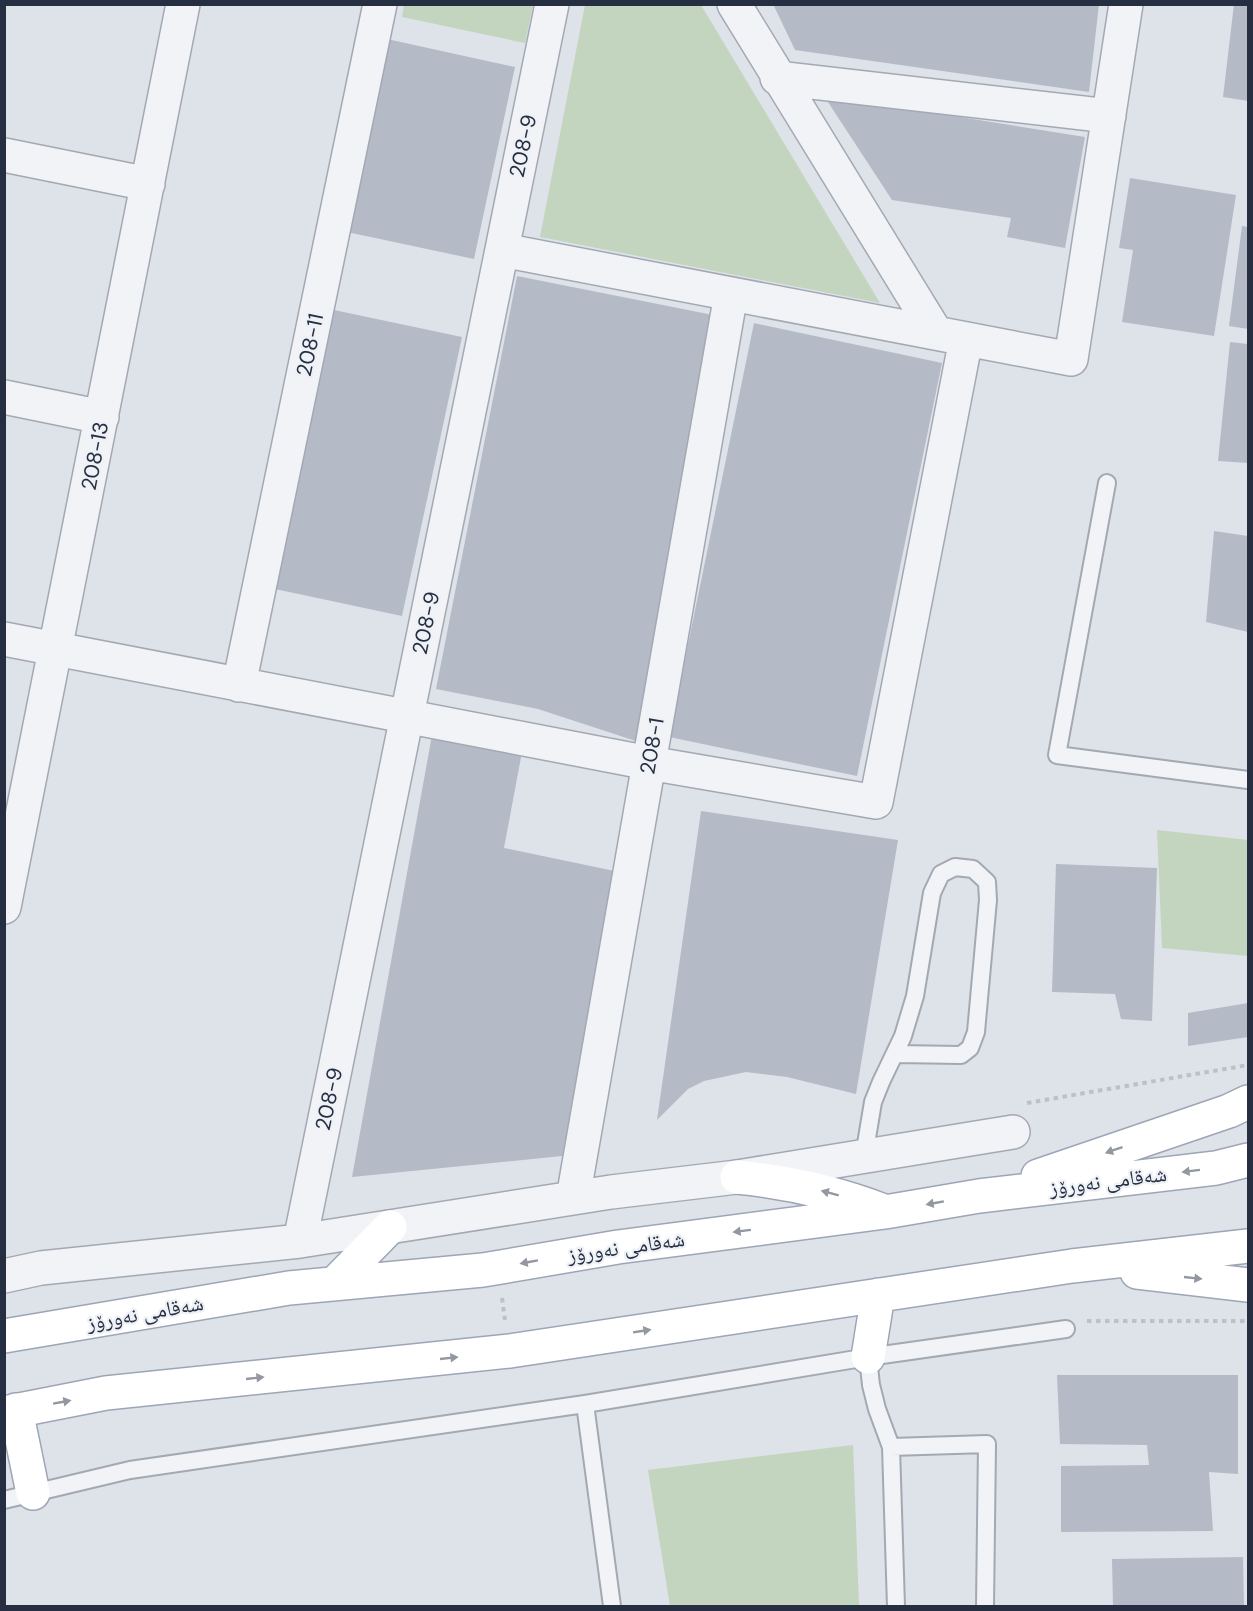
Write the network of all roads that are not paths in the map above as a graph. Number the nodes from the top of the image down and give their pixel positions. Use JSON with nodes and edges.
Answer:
{"nodes":[{"id":1,"x":183,"y":4,"type":"edge"},
{"id":2,"x":380,"y":4,"type":"edge"},
{"id":3,"x":552,"y":4,"type":"edge"},
{"id":4,"x":734,"y":4,"type":"edge"},
{"id":5,"x":1125,"y":4,"type":"edge"},
{"id":6,"x":777,"y":78,"type":"junction"},
{"id":7,"x":1109,"y":116,"type":"junction"},
{"id":8,"x":4,"y":156,"type":"edge"},
{"id":9,"x":148,"y":184,"type":"junction"},
{"id":10,"x":502,"y":250,"type":"junction"},
{"id":11,"x":731,"y":294,"type":"junction"},
{"id":12,"x":951,"y":336,"type":"junction"},
{"id":13,"x":4,"y":398,"type":"edge"},
{"id":14,"x":102,"y":417,"type":"junction"},
{"id":15,"x":1107,"y":483,"type":"dead end"},
{"id":16,"x":4,"y":639,"type":"edge"},
{"id":17,"x":57,"y":649,"type":"junction"},
{"id":18,"x":239,"y":685,"type":"junction"},
{"id":19,"x":407,"y":716,"type":"junction"},
{"id":20,"x":649,"y":763,"type":"junction"},
{"id":21,"x":1248,"y":780,"type":"edge"},
{"id":22,"x":4,"y":907,"type":"edge"},
{"id":23,"x":896,"y":1054,"type":"junction"},
{"id":24,"x":1248,"y":1102,"type":"edge"},
{"id":25,"x":1013,"y":1132,"type":"dead end"},
{"id":26,"x":864,"y":1156,"type":"junction"},
{"id":27,"x":1248,"y":1160,"type":"edge"},
{"id":28,"x":737,"y":1177,"type":"junction"},
{"id":29,"x":979,"y":1196,"type":"junction"},
{"id":30,"x":573,"y":1198,"type":"junction"},
{"id":31,"x":885,"y":1212,"type":"junction"},
{"id":32,"x":390,"y":1227,"type":"junction"},
{"id":33,"x":300,"y":1241,"type":"junction"},
{"id":34,"x":1248,"y":1246,"type":"edge"},
{"id":35,"x":1072,"y":1266,"type":"junction"},
{"id":36,"x":4,"y":1276,"type":"edge"},
{"id":37,"x":334,"y":1284,"type":"junction"},
{"id":38,"x":1248,"y":1285,"type":"edge"},
{"id":39,"x":878,"y":1295,"type":"junction"},
{"id":40,"x":1066,"y":1329,"type":"dead end"},
{"id":41,"x":4,"y":1336,"type":"edge"},
{"id":42,"x":868,"y":1357,"type":"junction"},
{"id":43,"x":585,"y":1404,"type":"junction"},
{"id":44,"x":10,"y":1411,"type":"edge"},
{"id":45,"x":891,"y":1447,"type":"junction"},
{"id":46,"x":19,"y":1497,"type":"edge"},
{"id":47,"x":612,"y":1606,"type":"edge"},
{"id":48,"x":896,"y":1606,"type":"edge"},
{"id":49,"x":985,"y":1606,"type":"edge"}],
"edges":[{"from":1,"to":9,"type":"street","name":"208-13"},
{"from":2,"to":18,"type":"street","name":"208-11"},
{"from":3,"to":10,"type":"street","name":"208-9"},
{"from":4,"to":6,"type":"street"},
{"from":5,"to":7,"type":"street"},
{"from":6,"to":7,"type":"street"},
{"from":6,"to":12,"type":"street"},
{"from":7,"to":12,"type":"street"},
{"from":8,"to":9,"type":"street"},
{"from":9,"to":14,"type":"street","name":"208-13"},
{"from":10,"to":11,"type":"street"},
{"from":10,"to":19,"type":"street","name":"208-9"},
{"from":11,"to":12,"type":"street"},
{"from":11,"to":20,"type":"street","name":"208-1"},
{"from":12,"to":20,"type":"street"},
{"from":13,"to":14,"type":"street"},
{"from":14,"to":17,"type":"street","name":"208-13"},
{"from":15,"to":21,"type":"lane"},
{"from":16,"to":17,"type":"street"},
{"from":17,"to":18,"type":"street"},
{"from":17,"to":22,"type":"street","name":"208-13"},
{"from":18,"to":19,"type":"street"},
{"from":19,"to":20,"type":"street"},
{"from":19,"to":33,"type":"street","name":"208-9"},
{"from":20,"to":30,"type":"street","name":"208-1"},
{"from":23,"to":23,"type":"lane"},
{"from":23,"to":26,"type":"lane"},
{"from":24,"to":29,"type":"main road","one_way":true},
{"from":25,"to":26,"type":"street"},
{"from":26,"to":28,"type":"street"},
{"from":27,"to":29,"type":"main road","name":"شەقامی نەورۆز","one_way":true},
{"from":28,"to":30,"type":"street"},
{"from":31,"to":28,"type":"main road","one_way":true},
{"from":29,"to":31,"type":"main road","name":"شەقامی نەورۆز","one_way":true},
{"from":30,"to":32,"type":"street"},
{"from":31,"to":37,"type":"main road","name":"شەقامی نەورۆز","one_way":true},
{"from":32,"to":33,"type":"street"},
{"from":32,"to":37,"type":"main road"},
{"from":33,"to":36,"type":"street"},
{"from":34,"to":35,"type":"main road"},
{"from":35,"to":38,"type":"main road","one_way":true},
{"from":35,"to":39,"type":"main road"},
{"from":37,"to":41,"type":"main road","name":"شەقامی نەورۆز"},
{"from":39,"to":42,"type":"main road"},
{"from":44,"to":39,"type":"main road","one_way":true},
{"from":40,"to":42,"type":"lane"},
{"from":42,"to":43,"type":"lane"},
{"from":42,"to":45,"type":"lane"},
{"from":43,"to":46,"type":"lane"},
{"from":43,"to":47,"type":"lane"},
{"from":44,"to":46,"type":"main road"},
{"from":45,"to":48,"type":"lane"},
{"from":45,"to":49,"type":"lane"}]}
